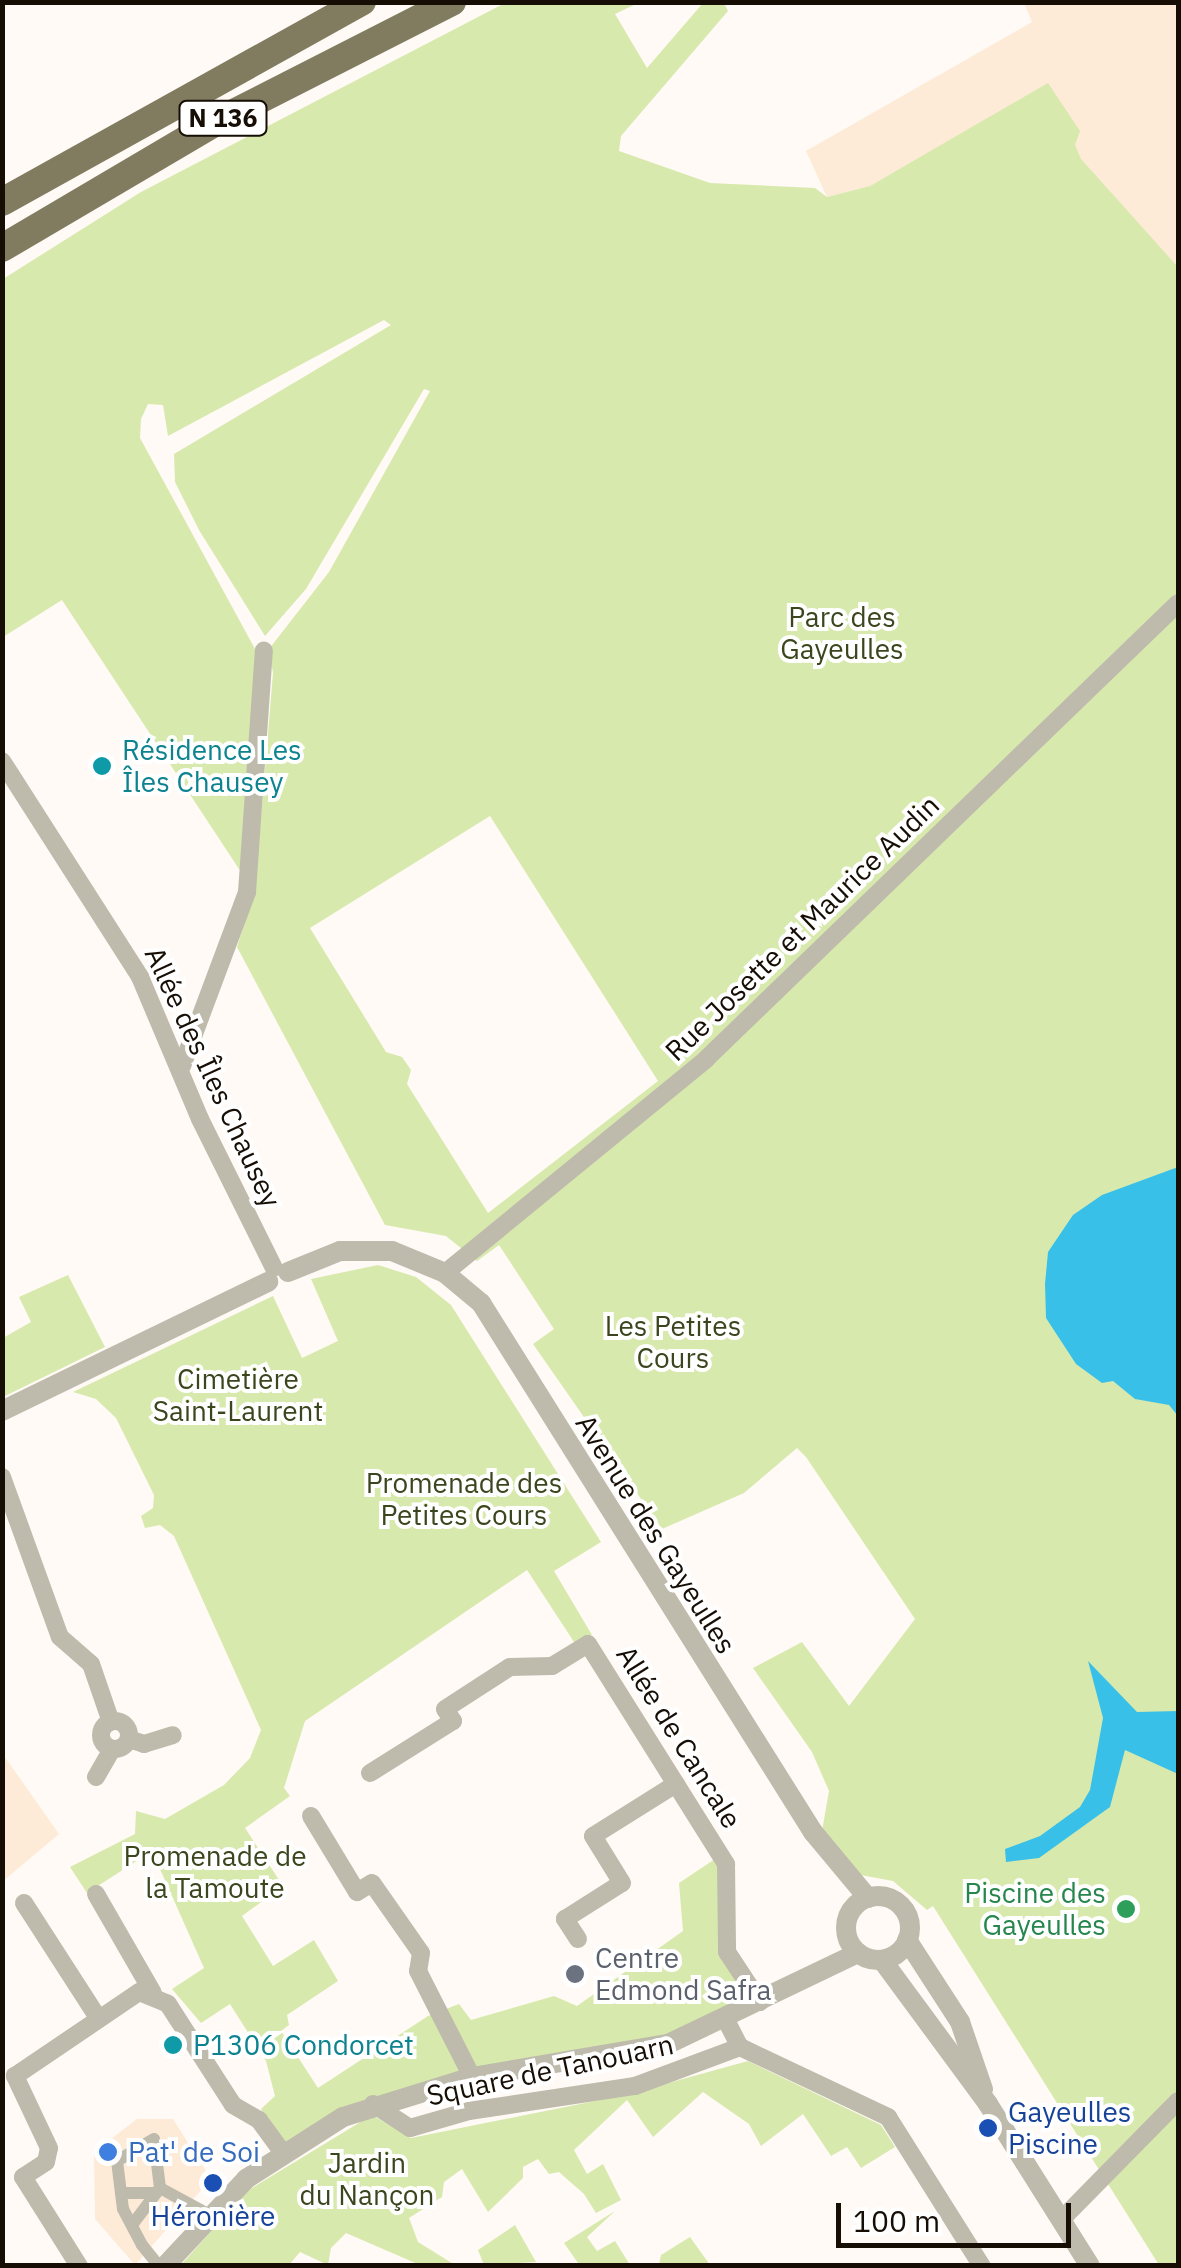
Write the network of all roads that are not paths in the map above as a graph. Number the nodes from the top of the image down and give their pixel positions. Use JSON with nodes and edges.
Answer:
{"nodes":[{"id":1,"x":362,"y":2,"type":"edge"},
{"id":2,"x":452,"y":2,"type":"edge"},
{"id":3,"x":2,"y":202,"type":"edge"},
{"id":4,"x":2,"y":248,"type":"edge"},
{"id":5,"x":1178,"y":603,"type":"edge"},
{"id":6,"x":264,"y":651,"type":"dead end"},
{"id":7,"x":2,"y":760,"type":"edge"},
{"id":8,"x":182,"y":1066,"type":"junction"},
{"id":9,"x":445,"y":1272,"type":"junction"},
{"id":10,"x":277,"y":1274,"type":"junction"},
{"id":11,"x":2,"y":1410,"type":"edge"},
{"id":12,"x":2,"y":1477,"type":"edge"},
{"id":13,"x":111,"y":1722,"type":"junction"},
{"id":14,"x":173,"y":1734,"type":"dead end"},
{"id":15,"x":129,"y":1739,"type":"junction"},
{"id":16,"x":112,"y":1749,"type":"junction"},
{"id":17,"x":370,"y":1773,"type":"dead end"},
{"id":18,"x":96,"y":1777,"type":"dead end"},
{"id":19,"x":676,"y":1784,"type":"junction"},
{"id":20,"x":311,"y":1816,"type":"dead end"},
{"id":21,"x":813,"y":1832,"type":"junction"},
{"id":22,"x":96,"y":1894,"type":"dead end"},
{"id":23,"x":868,"y":1898,"type":"junction"},
{"id":24,"x":24,"y":1903,"type":"dead end"},
{"id":25,"x":850,"y":1912,"type":"junction"},
{"id":26,"x":846,"y":1934,"type":"junction"},
{"id":27,"x":578,"y":1939,"type":"dead end"},
{"id":28,"x":908,"y":1940,"type":"junction"},
{"id":29,"x":858,"y":1953,"type":"junction"},
{"id":30,"x":882,"y":1960,"type":"junction"},
{"id":31,"x":792,"y":1983,"type":"junction"},
{"id":32,"x":153,"y":1993,"type":"junction"},
{"id":33,"x":760,"y":2002,"type":"junction"},
{"id":34,"x":98,"y":2018,"type":"junction"},
{"id":35,"x":726,"y":2020,"type":"junction"},
{"id":36,"x":740,"y":2047,"type":"junction"},
{"id":37,"x":9,"y":2075,"type":"edge"},
{"id":38,"x":472,"y":2077,"type":"junction"},
{"id":39,"x":1178,"y":2101,"type":"edge"},
{"id":40,"x":373,"y":2104,"type":"junction"},
{"id":41,"x":988,"y":2104,"type":"junction"},
{"id":42,"x":282,"y":2152,"type":"junction"},
{"id":43,"x":158,"y":2191,"type":"junction"},
{"id":44,"x":121,"y":2193,"type":"junction"},
{"id":45,"x":208,"y":2214,"type":"junction"},
{"id":46,"x":1062,"y":2220,"type":"junction"},
{"id":47,"x":132,"y":2226,"type":"junction"},
{"id":48,"x":79,"y":2266,"type":"edge"},
{"id":49,"x":162,"y":2266,"type":"edge"},
{"id":50,"x":982,"y":2266,"type":"edge"},
{"id":51,"x":1090,"y":2266,"type":"edge"}],
"edges":[{"from":1,"to":3,"type":"highway","number":"N 136"},
{"from":2,"to":4,"type":"highway","number":"N 136"},
{"from":5,"to":9,"type":"street","name":"Rue Josette et Maurice Audin"},
{"from":6,"to":8,"type":"street"},
{"from":7,"to":8,"type":"street","name":"Allée des Îles Chausey"},
{"from":8,"to":10,"type":"street","name":"Allée des Îles Chausey"},
{"from":9,"to":10,"type":"street"},
{"from":9,"to":21,"type":"street","name":"Avenue des Gayeulles"},
{"from":10,"to":11,"type":"street"},
{"from":12,"to":13,"type":"street"},
{"from":13,"to":15,"type":"street"},
{"from":13,"to":16,"type":"street"},
{"from":14,"to":15,"type":"street"},
{"from":15,"to":16,"type":"street"},
{"from":16,"to":18,"type":"street"},
{"from":17,"to":19,"type":"street","name":"Allée de Cancale"},
{"from":19,"to":27,"type":"street"},
{"from":19,"to":33,"type":"street","name":"Allée de Cancale"},
{"from":20,"to":38,"type":"street"},
{"from":21,"to":23,"type":"street","name":"Avenue des Gayeulles"},
{"from":21,"to":25,"type":"street","name":"Avenue des Gayeulles"},
{"from":22,"to":32,"type":"street"},
{"from":23,"to":25,"type":"street"},
{"from":23,"to":28,"type":"street","name":"Avenue des Gayeulles"},
{"from":24,"to":34,"type":"street"},
{"from":25,"to":26,"type":"street"},
{"from":26,"to":29,"type":"street"},
{"from":26,"to":31,"type":"street"},
{"from":28,"to":30,"type":"street"},
{"from":28,"to":41,"type":"street","name":"Avenue des Gayeulles"},
{"from":29,"to":30,"type":"street"},
{"from":29,"to":31,"type":"street"},
{"from":30,"to":41,"type":"street","name":"Avenue des Gayeulles"},
{"from":31,"to":33,"type":"street"},
{"from":32,"to":34,"type":"street"},
{"from":32,"to":42,"type":"street"},
{"from":33,"to":35,"type":"street"},
{"from":34,"to":37,"type":"street"},
{"from":35,"to":36,"type":"street"},
{"from":35,"to":38,"type":"street"},
{"from":36,"to":40,"type":"street","name":"Square de Tanouarn"},
{"from":36,"to":50,"type":"street"},
{"from":37,"to":48,"type":"street"},
{"from":38,"to":40,"type":"street"},
{"from":39,"to":46,"type":"street"},
{"from":40,"to":42,"type":"street"},
{"from":41,"to":46,"type":"street","name":"Avenue des Gayeulles"},
{"from":42,"to":45,"type":"street"},
{"from":43,"to":44,"type":"street"},
{"from":43,"to":44,"type":"street"},
{"from":43,"to":45,"type":"street"},
{"from":43,"to":47,"type":"street"},
{"from":44,"to":47,"type":"street"},
{"from":45,"to":49,"type":"street"},
{"from":46,"to":51,"type":"street","name":"Avenue des Gayeulles"},
{"from":47,"to":49,"type":"street"}]}
